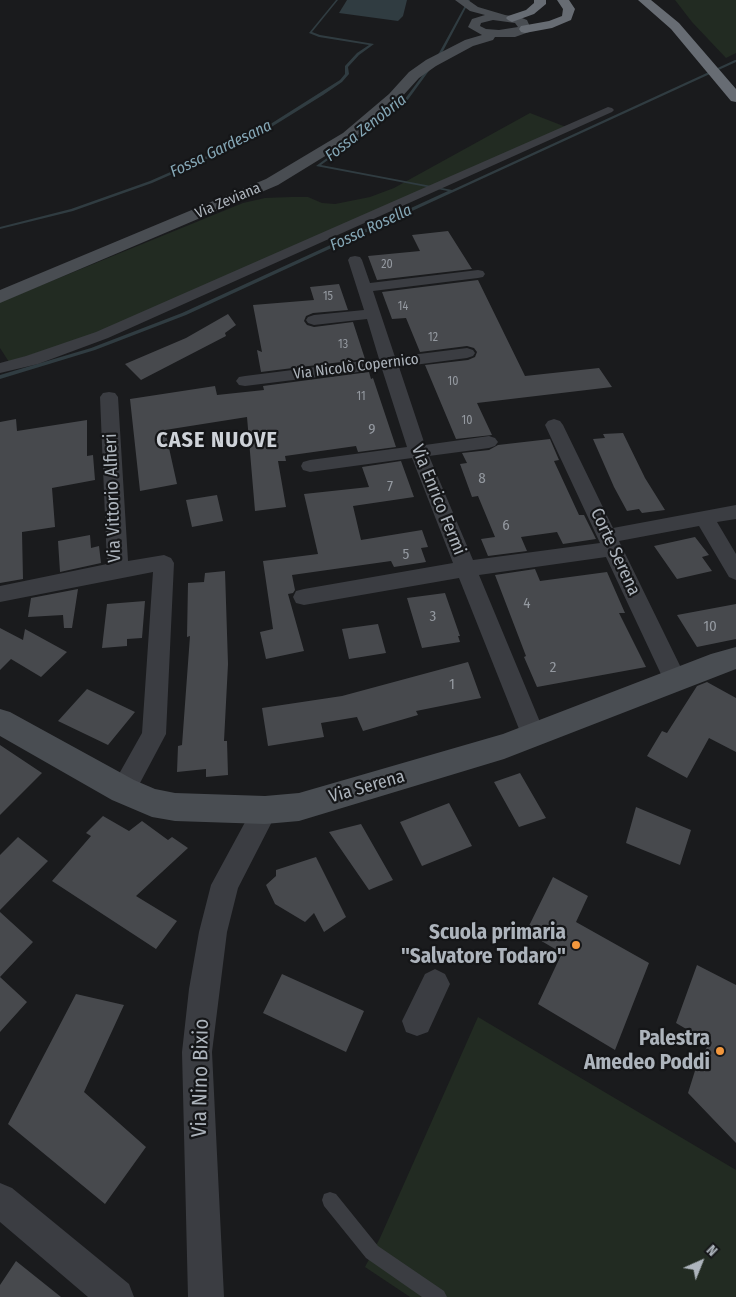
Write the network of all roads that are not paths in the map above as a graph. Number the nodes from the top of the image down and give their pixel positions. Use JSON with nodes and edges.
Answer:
{"nodes":[{"id":1,"x":540,"y":0,"type":"edge"},
{"id":2,"x":563,"y":0,"type":"edge"},
{"id":3,"x":662,"y":0,"type":"edge"},
{"id":4,"x":464,"y":3,"type":"edge"},
{"id":5,"x":639,"y":3,"type":"edge"},
{"id":6,"x":674,"y":9,"type":"dead end"},
{"id":7,"x":508,"y":18,"type":"junction"},
{"id":8,"x":482,"y":19,"type":"junction"},
{"id":9,"x":524,"y":29,"type":"junction"},
{"id":10,"x":687,"y":29,"type":"junction"},
{"id":11,"x":489,"y":33,"type":"junction"},
{"id":12,"x":470,"y":43,"type":"junction"},
{"id":13,"x":718,"y":70,"type":"junction"},
{"id":14,"x":736,"y":83,"type":"edge"},
{"id":15,"x":736,"y":98,"type":"edge"},
{"id":16,"x":608,"y":110,"type":"dead end"},
{"id":17,"x":355,"y":260,"type":"dead end"},
{"id":18,"x":478,"y":274,"type":"dead end"},
{"id":19,"x":364,"y":288,"type":"junction"},
{"id":20,"x":0,"y":297,"type":"edge"},
{"id":21,"x":373,"y":314,"type":"junction"},
{"id":22,"x":314,"y":320,"type":"dead end"},
{"id":23,"x":467,"y":353,"type":"dead end"},
{"id":24,"x":389,"y":363,"type":"junction"},
{"id":25,"x":0,"y":368,"type":"edge"},
{"id":26,"x":245,"y":381,"type":"dead end"},
{"id":27,"x":109,"y":398,"type":"dead end"},
{"id":28,"x":554,"y":425,"type":"dead end"},
{"id":29,"x":489,"y":442,"type":"dead end"},
{"id":30,"x":418,"y":451,"type":"junction"},
{"id":31,"x":310,"y":466,"type":"dead end"},
{"id":32,"x":736,"y":512,"type":"edge"},
{"id":33,"x":704,"y":518,"type":"junction"},
{"id":34,"x":610,"y":542,"type":"junction"},
{"id":35,"x":466,"y":569,"type":"junction"},
{"id":36,"x":118,"y":570,"type":"junction"},
{"id":37,"x":736,"y":572,"type":"edge"},
{"id":38,"x":0,"y":594,"type":"edge"},
{"id":39,"x":304,"y":597,"type":"dead end"},
{"id":40,"x":736,"y":658,"type":"edge"},
{"id":41,"x":675,"y":680,"type":"junction"},
{"id":42,"x":0,"y":721,"type":"edge"},
{"id":43,"x":533,"y":734,"type":"junction"},
{"id":44,"x":123,"y":790,"type":"junction"},
{"id":45,"x":265,"y":810,"type":"junction"},
{"id":46,"x":435,"y":984,"type":"dead end"},
{"id":47,"x":417,"y":1021,"type":"dead end"},
{"id":48,"x":0,"y":1200,"type":"edge"},
{"id":49,"x":330,"y":1200,"type":"dead end"},
{"id":50,"x":116,"y":1297,"type":"edge"},
{"id":51,"x":206,"y":1297,"type":"edge"},
{"id":52,"x":438,"y":1297,"type":"edge"}],
"edges":[{"from":1,"to":7,"type":"highway"},
{"from":2,"to":9,"type":"highway"},
{"from":3,"to":10,"type":"highway"},
{"from":4,"to":7,"type":"street"},
{"from":4,"to":8,"type":"street"},
{"from":5,"to":13,"type":"highway"},
{"from":6,"to":10,"type":"highway"},
{"from":7,"to":8,"type":"street"},
{"from":7,"to":9,"type":"street"},
{"from":8,"to":11,"type":"street"},
{"from":9,"to":11,"type":"street"},
{"from":9,"to":12,"type":"street"},
{"from":10,"to":13,"type":"highway"},
{"from":11,"to":12,"type":"street"},
{"from":12,"to":20,"type":"street","name":"Via Zeviana"},
{"from":13,"to":14,"type":"highway"},
{"from":13,"to":15,"type":"highway"},
{"from":16,"to":25,"type":"street"},
{"from":17,"to":19,"type":"street","name":"Via Enrico Fermi"},
{"from":18,"to":19,"type":"street"},
{"from":19,"to":21,"type":"street","name":"Via Enrico Fermi"},
{"from":21,"to":22,"type":"street"},
{"from":21,"to":24,"type":"street","name":"Via Enrico Fermi"},
{"from":23,"to":24,"type":"street","name":"Via Nicolò Copernico"},
{"from":24,"to":26,"type":"street","name":"Via Nicolò Copernico"},
{"from":24,"to":30,"type":"street","name":"Via Enrico Fermi"},
{"from":27,"to":36,"type":"street","name":"Via Vittorio Alfieri"},
{"from":28,"to":34,"type":"street","name":"Corte Serena"},
{"from":29,"to":30,"type":"street"},
{"from":30,"to":31,"type":"street"},
{"from":30,"to":35,"type":"street","name":"Via Enrico Fermi"},
{"from":32,"to":33,"type":"street"},
{"from":33,"to":34,"type":"street"},
{"from":33,"to":37,"type":"street"},
{"from":34,"to":35,"type":"street"},
{"from":34,"to":41,"type":"street","name":"Corte Serena"},
{"from":35,"to":39,"type":"street"},
{"from":35,"to":43,"type":"street","name":"Via Enrico Fermi"},
{"from":36,"to":38,"type":"street","name":"Via Vittorio Alfieri"},
{"from":36,"to":44,"type":"street"},
{"from":40,"to":41,"type":"street","name":"Via Serena"},
{"from":41,"to":43,"type":"street","name":"Via Serena"},
{"from":42,"to":44,"type":"street","name":"Via Serena"},
{"from":43,"to":45,"type":"street","name":"Via Serena"},
{"from":44,"to":45,"type":"street","name":"Via Serena"},
{"from":45,"to":51,"type":"street","name":"Via Nino Bixio"},
{"from":46,"to":47,"type":"street"},
{"from":48,"to":50,"type":"street"},
{"from":49,"to":52,"type":"lane"}]}
